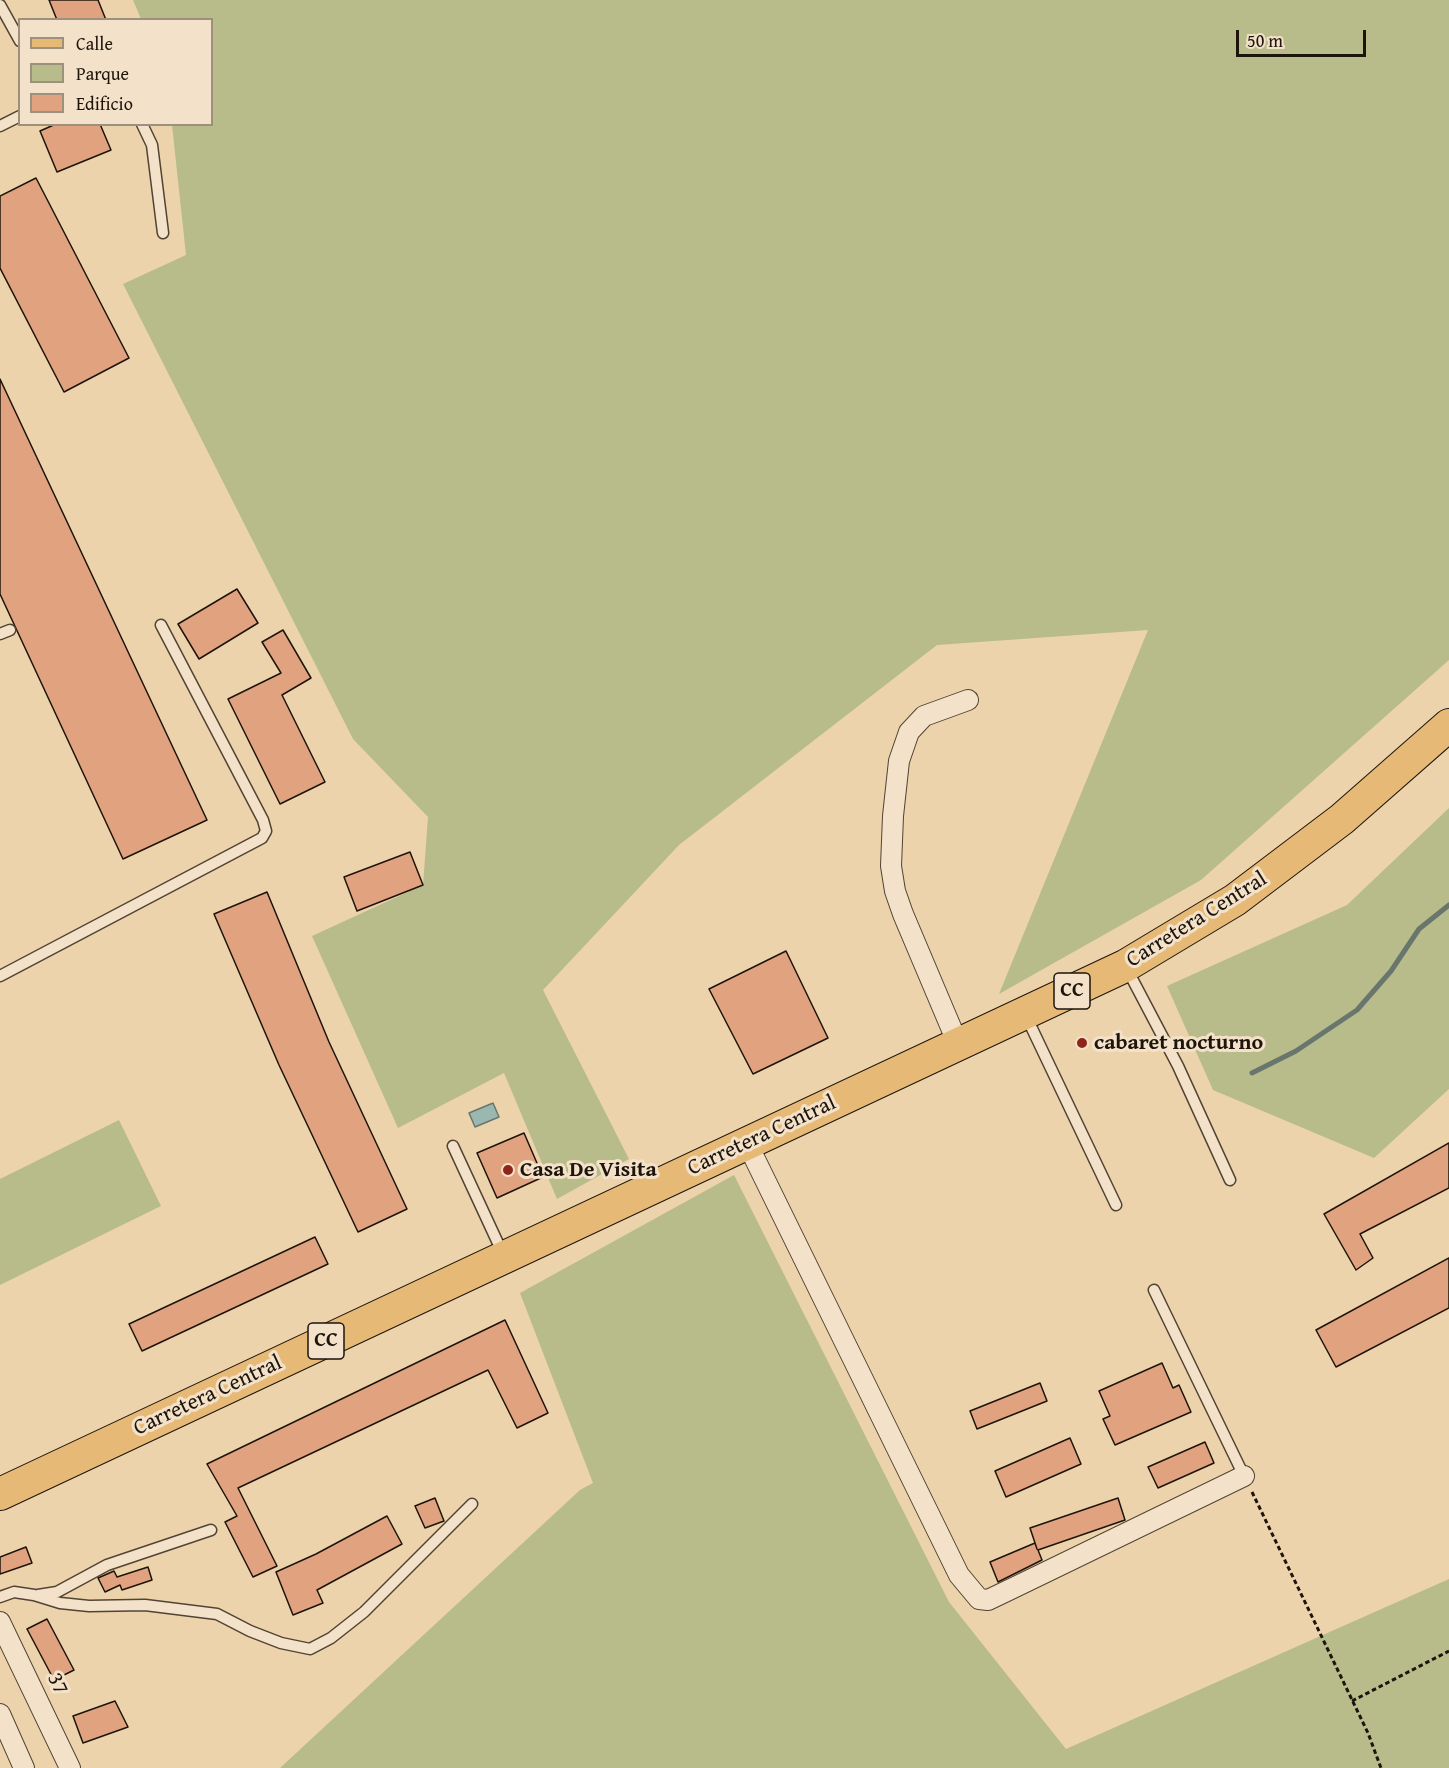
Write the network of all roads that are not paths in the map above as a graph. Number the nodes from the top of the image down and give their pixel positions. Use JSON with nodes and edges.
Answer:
{"nodes":[{"id":1,"x":0,"y":5,"type":"edge"},
{"id":2,"x":18,"y":37,"type":"edge"},
{"id":3,"x":18,"y":117,"type":"edge"},
{"id":4,"x":0,"y":126,"type":"edge"},
{"id":5,"x":143,"y":126,"type":"edge"},
{"id":6,"x":163,"y":233,"type":"dead end"},
{"id":7,"x":161,"y":625,"type":"dead end"},
{"id":8,"x":968,"y":700,"type":"dead end"},
{"id":9,"x":1449,"y":724,"type":"edge"},
{"id":10,"x":1125,"y":966,"type":"junction"},
{"id":11,"x":0,"y":976,"type":"edge"},
{"id":12,"x":1025,"y":1013,"type":"junction"},
{"id":13,"x":958,"y":1044,"type":"junction"},
{"id":14,"x":747,"y":1143,"type":"junction"},
{"id":15,"x":453,"y":1146,"type":"dead end"},
{"id":16,"x":1230,"y":1180,"type":"dead end"},
{"id":17,"x":1116,"y":1205,"type":"dead end"},
{"id":18,"x":504,"y":1257,"type":"junction"},
{"id":19,"x":1154,"y":1290,"type":"dead end"},
{"id":20,"x":0,"y":1476,"type":"edge"},
{"id":21,"x":1244,"y":1476,"type":"joint"},
{"id":22,"x":31,"y":1480,"type":"junction"},
{"id":23,"x":0,"y":1494,"type":"edge"},
{"id":24,"x":472,"y":1504,"type":"dead end"},
{"id":25,"x":211,"y":1530,"type":"dead end"},
{"id":26,"x":34,"y":1595,"type":"junction"},
{"id":27,"x":0,"y":1597,"type":"edge"},
{"id":28,"x":0,"y":1622,"type":"edge"},
{"id":29,"x":0,"y":1714,"type":"edge"},
{"id":30,"x":24,"y":1768,"type":"edge"},
{"id":31,"x":70,"y":1768,"type":"edge"}],
"edges":[{"from":1,"to":2,"type":"lane"},
{"from":3,"to":4,"type":"lane"},
{"from":5,"to":6,"type":"lane"},
{"from":7,"to":11,"type":"lane"},
{"from":8,"to":13,"type":"street"},
{"from":9,"to":10,"type":"main road","name":"Carretera Central","number":"CC"},
{"from":10,"to":12,"type":"main road","name":"Carretera Central","number":"CC"},
{"from":10,"to":16,"type":"lane"},
{"from":12,"to":13,"type":"main road","name":"Carretera Central","number":"CC"},
{"from":12,"to":17,"type":"lane"},
{"from":13,"to":14,"type":"main road","name":"Carretera Central","number":"CC"},
{"from":14,"to":18,"type":"main road","name":"Carretera Central","number":"CC"},
{"from":14,"to":21,"type":"street"},
{"from":15,"to":18,"type":"lane"},
{"from":18,"to":22,"type":"main road","name":"Carretera Central","number":"CC"},
{"from":19,"to":21,"type":"lane"},
{"from":20,"to":22,"type":"main road"},
{"from":22,"to":23,"type":"main road","name":"Carretera Central","number":"CC"},
{"from":24,"to":26,"type":"lane"},
{"from":25,"to":26,"type":"lane"},
{"from":26,"to":27,"type":"lane"},
{"from":28,"to":31,"type":"street","name":"37"},
{"from":29,"to":30,"type":"street"}]}
